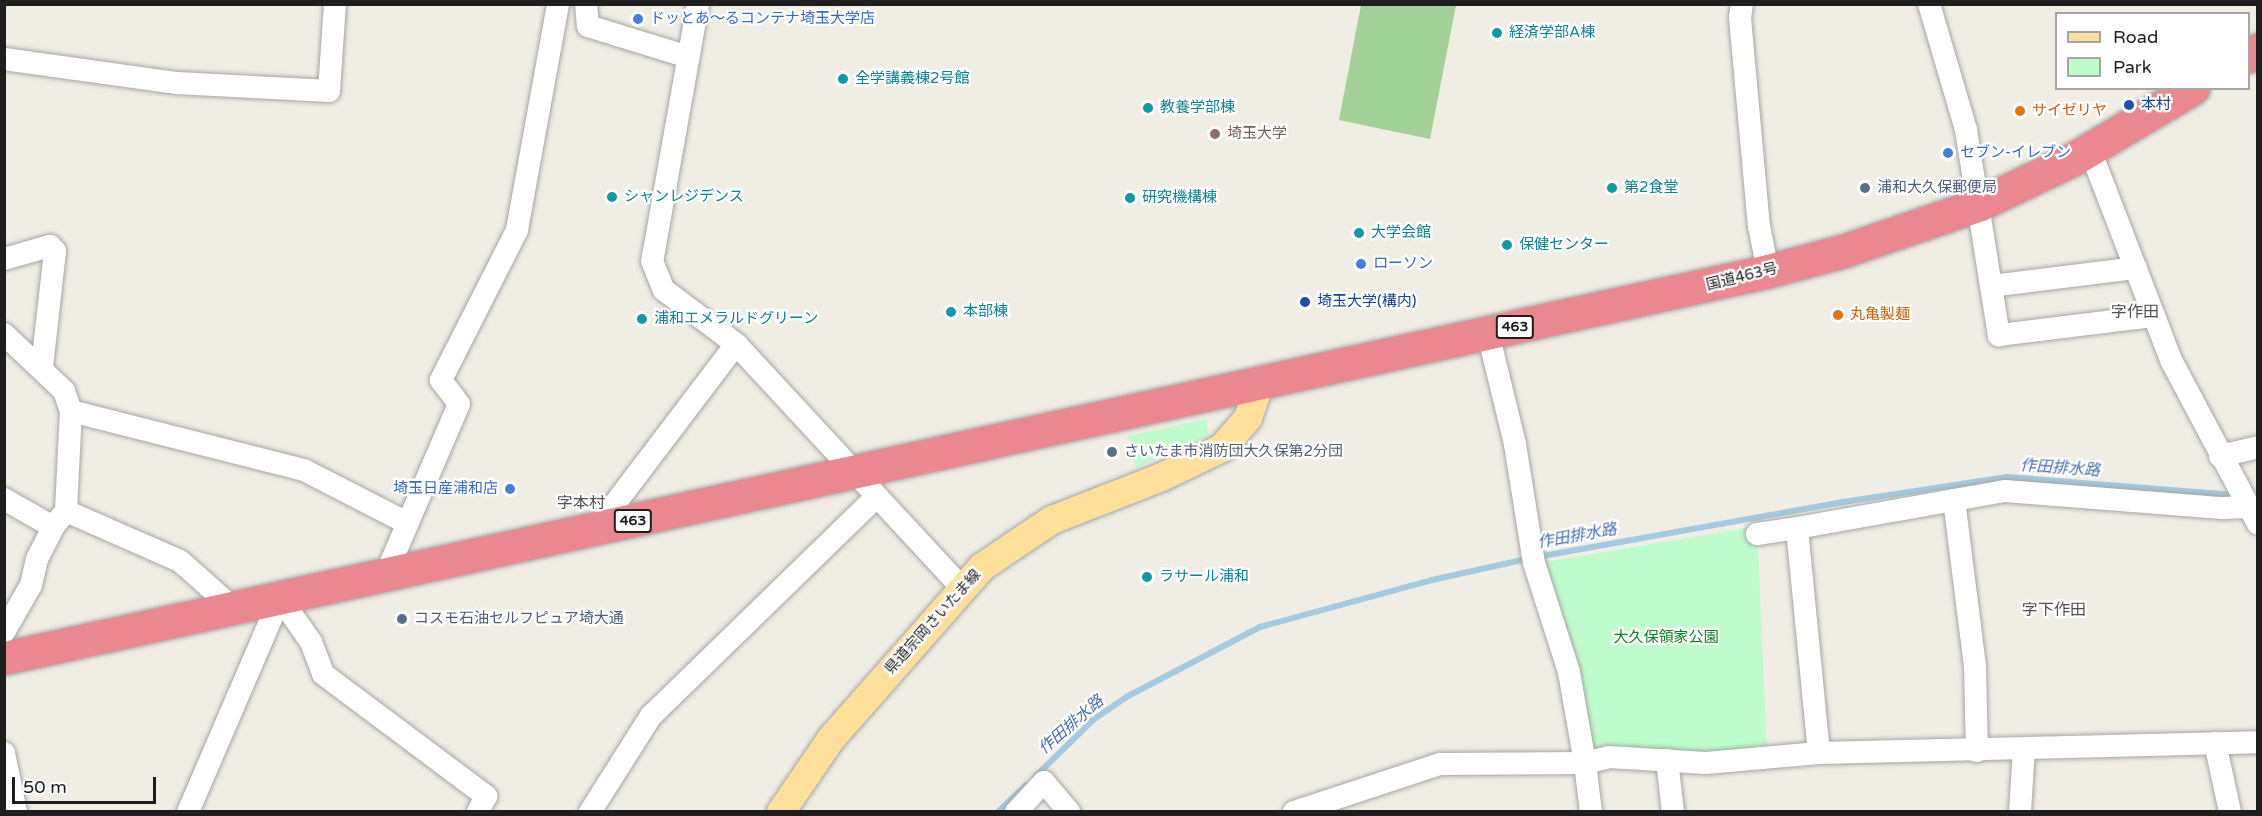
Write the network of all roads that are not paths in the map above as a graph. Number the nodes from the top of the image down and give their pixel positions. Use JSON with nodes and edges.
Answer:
{"nodes":[{"id":1,"x":335,"y":4,"type":"edge"},
{"id":2,"x":558,"y":4,"type":"edge"},
{"id":3,"x":585,"y":4,"type":"edge"},
{"id":4,"x":698,"y":4,"type":"edge"},
{"id":5,"x":1742,"y":4,"type":"edge"},
{"id":6,"x":1929,"y":4,"type":"edge"},
{"id":7,"x":688,"y":57,"type":"junction"},
{"id":8,"x":4,"y":59,"type":"edge"},
{"id":9,"x":2190,"y":90,"type":"edge"},
{"id":10,"x":2090,"y":150,"type":"junction"},
{"id":11,"x":1980,"y":204,"type":"junction"},
{"id":12,"x":4,"y":260,"type":"edge"},
{"id":13,"x":2136,"y":268,"type":"junction"},
{"id":14,"x":1768,"y":271,"type":"junction"},
{"id":15,"x":1991,"y":286,"type":"junction"},
{"id":16,"x":2154,"y":316,"type":"junction"},
{"id":17,"x":1488,"y":333,"type":"junction"},
{"id":18,"x":4,"y":334,"type":"edge"},
{"id":19,"x":736,"y":345,"type":"junction"},
{"id":20,"x":42,"y":367,"type":"junction"},
{"id":21,"x":1261,"y":381,"type":"junction"},
{"id":22,"x":71,"y":411,"type":"junction"},
{"id":23,"x":2258,"y":447,"type":"edge"},
{"id":24,"x":2220,"y":456,"type":"junction"},
{"id":25,"x":852,"y":472,"type":"junction"},
{"id":26,"x":875,"y":498,"type":"junction"},
{"id":27,"x":4,"y":499,"type":"edge"},
{"id":28,"x":1954,"y":500,"type":"junction"},
{"id":29,"x":2253,"y":515,"type":"edge"},
{"id":30,"x":59,"y":519,"type":"junction"},
{"id":31,"x":405,"y":522,"type":"junction"},
{"id":32,"x":1797,"y":528,"type":"junction"},
{"id":33,"x":595,"y":530,"type":"junction"},
{"id":34,"x":1757,"y":534,"type":"dead end"},
{"id":35,"x":385,"y":576,"type":"junction"},
{"id":36,"x":961,"y":587,"type":"junction"},
{"id":37,"x":280,"y":598,"type":"junction"},
{"id":38,"x":233,"y":608,"type":"junction"},
{"id":39,"x":4,"y":632,"type":"edge"},
{"id":40,"x":4,"y":658,"type":"edge"},
{"id":41,"x":2258,"y":742,"type":"edge"},
{"id":42,"x":2215,"y":743,"type":"junction"},
{"id":43,"x":2024,"y":749,"type":"junction"},
{"id":44,"x":1977,"y":751,"type":"junction"},
{"id":45,"x":4,"y":753,"type":"edge"},
{"id":46,"x":1819,"y":753,"type":"junction"},
{"id":47,"x":1667,"y":760,"type":"junction"},
{"id":48,"x":1585,"y":763,"type":"junction"},
{"id":49,"x":16,"y":812,"type":"edge"},
{"id":50,"x":188,"y":812,"type":"edge"},
{"id":51,"x":478,"y":812,"type":"edge"},
{"id":52,"x":590,"y":812,"type":"edge"},
{"id":53,"x":781,"y":812,"type":"edge"},
{"id":54,"x":1016,"y":812,"type":"edge"},
{"id":55,"x":1069,"y":812,"type":"edge"},
{"id":56,"x":1294,"y":812,"type":"edge"},
{"id":57,"x":1591,"y":812,"type":"edge"},
{"id":58,"x":1673,"y":812,"type":"edge"},
{"id":59,"x":2020,"y":812,"type":"edge"},
{"id":60,"x":2230,"y":812,"type":"edge"}],
"edges":[{"from":1,"to":8,"type":"street"},
{"from":2,"to":31,"type":"street"},
{"from":3,"to":7,"type":"street"},
{"from":4,"to":7,"type":"street"},
{"from":5,"to":14,"type":"street"},
{"from":6,"to":11,"type":"street"},
{"from":7,"to":19,"type":"street"},
{"from":9,"to":10,"type":"highway","name":"国道463号","number":"463"},
{"from":10,"to":11,"type":"highway","name":"国道463号","number":"463"},
{"from":10,"to":13,"type":"street"},
{"from":11,"to":14,"type":"highway","name":"国道463号","number":"463"},
{"from":11,"to":15,"type":"street"},
{"from":12,"to":20,"type":"street"},
{"from":13,"to":15,"type":"street"},
{"from":13,"to":16,"type":"street"},
{"from":14,"to":17,"type":"highway","name":"国道463号","number":"463"},
{"from":15,"to":16,"type":"street"},
{"from":16,"to":24,"type":"street"},
{"from":17,"to":21,"type":"highway","name":"国道463号","number":"463"},
{"from":17,"to":48,"type":"street"},
{"from":18,"to":20,"type":"street"},
{"from":19,"to":25,"type":"street"},
{"from":19,"to":33,"type":"street"},
{"from":20,"to":22,"type":"street"},
{"from":21,"to":25,"type":"highway","number":"463"},
{"from":21,"to":36,"type":"main road","name":"県道宗岡さいたま線"},
{"from":22,"to":30,"type":"street"},
{"from":22,"to":31,"type":"street"},
{"from":23,"to":24,"type":"street"},
{"from":24,"to":29,"type":"street"},
{"from":25,"to":26,"type":"street"},
{"from":25,"to":33,"type":"highway","number":"463"},
{"from":26,"to":36,"type":"street"},
{"from":26,"to":52,"type":"street"},
{"from":27,"to":30,"type":"street"},
{"from":28,"to":29,"type":"street"},
{"from":28,"to":32,"type":"street"},
{"from":28,"to":44,"type":"street"},
{"from":30,"to":38,"type":"street"},
{"from":30,"to":39,"type":"street"},
{"from":31,"to":35,"type":"street"},
{"from":32,"to":34,"type":"street"},
{"from":32,"to":46,"type":"street"},
{"from":33,"to":35,"type":"highway","number":"463"},
{"from":35,"to":37,"type":"highway","number":"463"},
{"from":36,"to":53,"type":"main road","name":"県道宗岡さいたま線"},
{"from":37,"to":38,"type":"highway","number":"463"},
{"from":37,"to":50,"type":"street"},
{"from":37,"to":51,"type":"street"},
{"from":38,"to":40,"type":"highway","number":"463"},
{"from":41,"to":42,"type":"street"},
{"from":42,"to":43,"type":"street"},
{"from":42,"to":60,"type":"street"},
{"from":43,"to":44,"type":"street"},
{"from":43,"to":59,"type":"street"},
{"from":44,"to":46,"type":"street"},
{"from":45,"to":49,"type":"street"},
{"from":46,"to":47,"type":"street"},
{"from":47,"to":48,"type":"street"},
{"from":47,"to":58,"type":"street"},
{"from":48,"to":56,"type":"street"},
{"from":48,"to":57,"type":"street"},
{"from":54,"to":55,"type":"street"}]}
